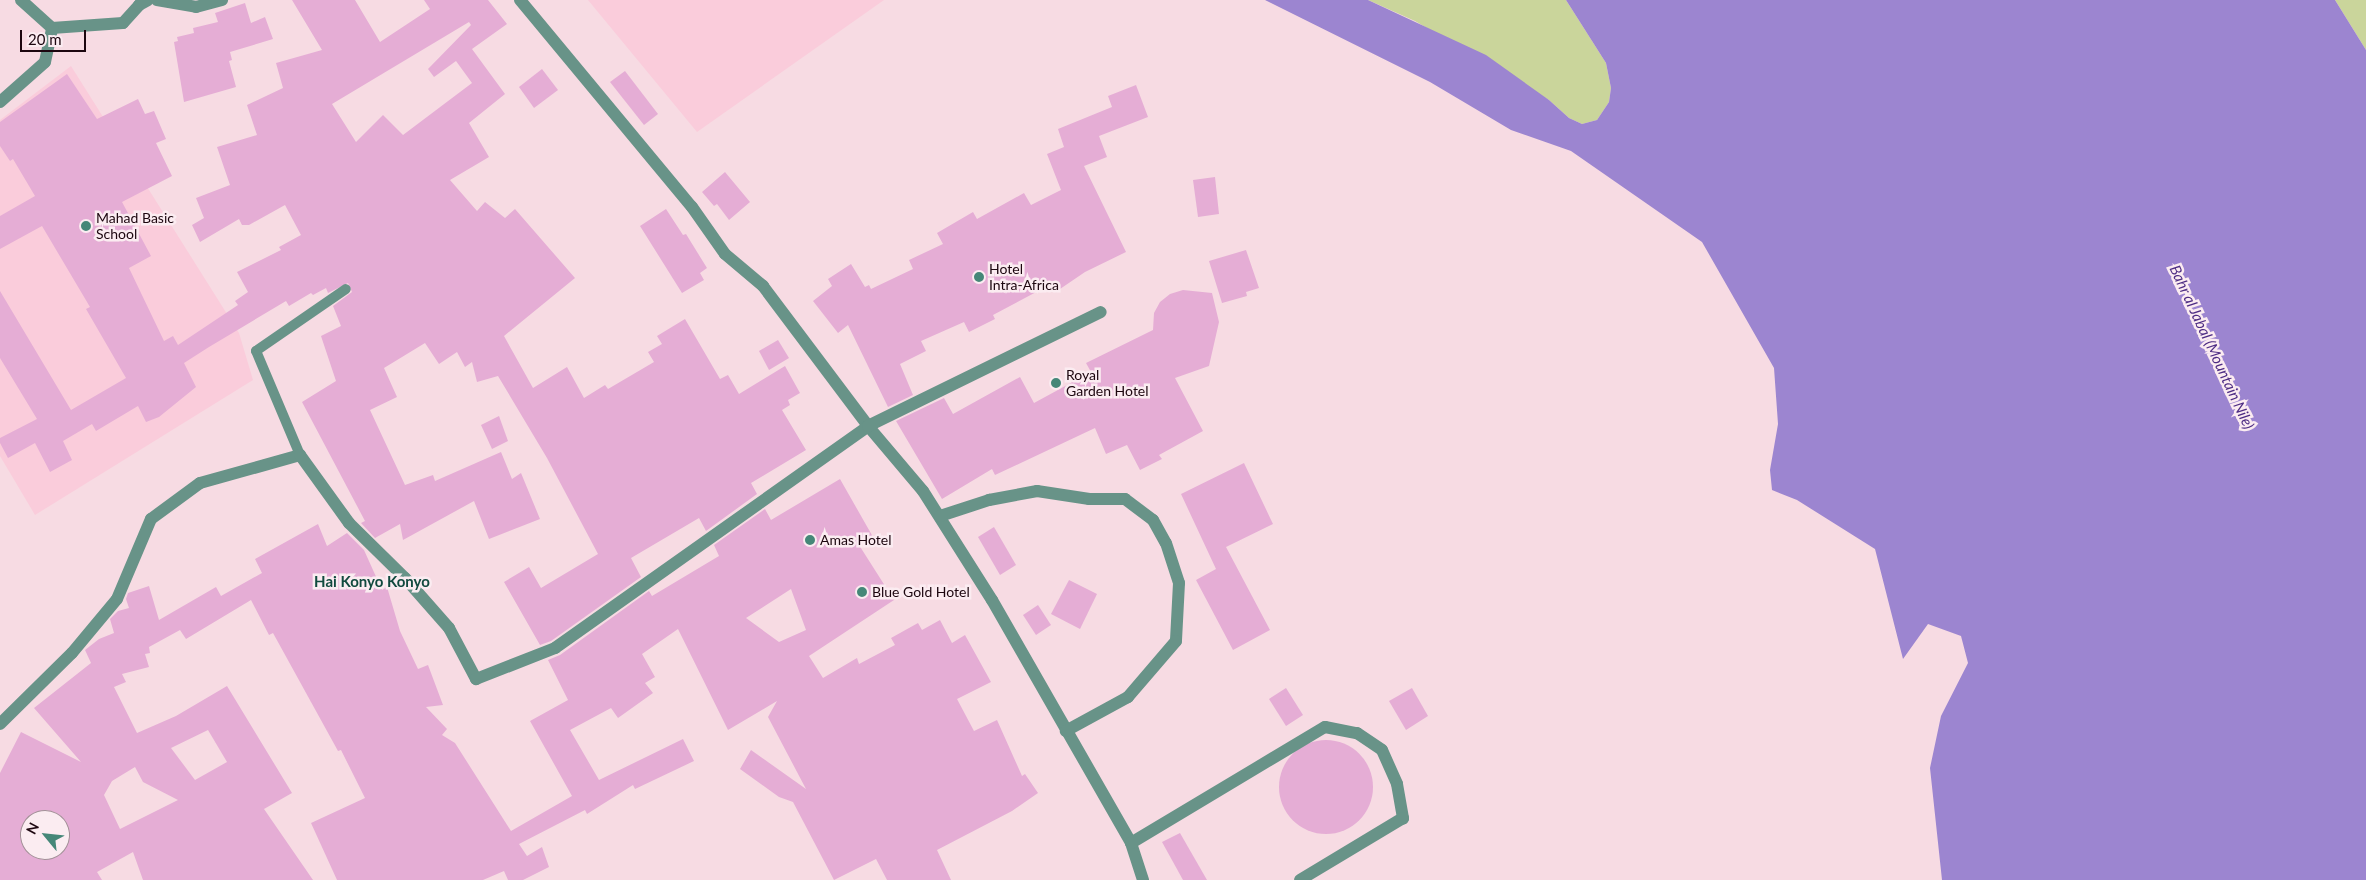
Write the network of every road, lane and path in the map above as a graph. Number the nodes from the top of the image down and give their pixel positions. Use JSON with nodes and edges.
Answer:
{"nodes":[{"id":1,"x":21,"y":0,"type":"edge"},
{"id":2,"x":148,"y":0,"type":"edge"},
{"id":3,"x":157,"y":0,"type":"edge"},
{"id":4,"x":222,"y":0,"type":"edge"},
{"id":5,"x":520,"y":0,"type":"edge"},
{"id":6,"x":52,"y":28,"type":"junction"},
{"id":7,"x":0,"y":102,"type":"edge"},
{"id":8,"x":346,"y":289,"type":"dead end"},
{"id":9,"x":1101,"y":312,"type":"dead end"},
{"id":10,"x":868,"y":426,"type":"junction"},
{"id":11,"x":300,"y":455,"type":"junction"},
{"id":12,"x":940,"y":516,"type":"junction"},
{"id":13,"x":0,"y":724,"type":"edge"},
{"id":14,"x":1066,"y":731,"type":"junction"},
{"id":15,"x":1132,"y":843,"type":"junction"},
{"id":16,"x":1143,"y":880,"type":"edge"},
{"id":17,"x":1300,"y":880,"type":"edge"}],
"edges":[{"from":1,"to":6,"type":"street"},
{"from":2,"to":6,"type":"street"},
{"from":3,"to":4,"type":"street"},
{"from":5,"to":10,"type":"street"},
{"from":6,"to":7,"type":"street"},
{"from":8,"to":11,"type":"lane"},
{"from":9,"to":10,"type":"street"},
{"from":10,"to":11,"type":"street"},
{"from":10,"to":12,"type":"street"},
{"from":11,"to":13,"type":"street"},
{"from":12,"to":14,"type":"street"},
{"from":12,"to":14,"type":"street"},
{"from":14,"to":15,"type":"street"},
{"from":15,"to":16,"type":"street"},
{"from":15,"to":17,"type":"street"}]}
